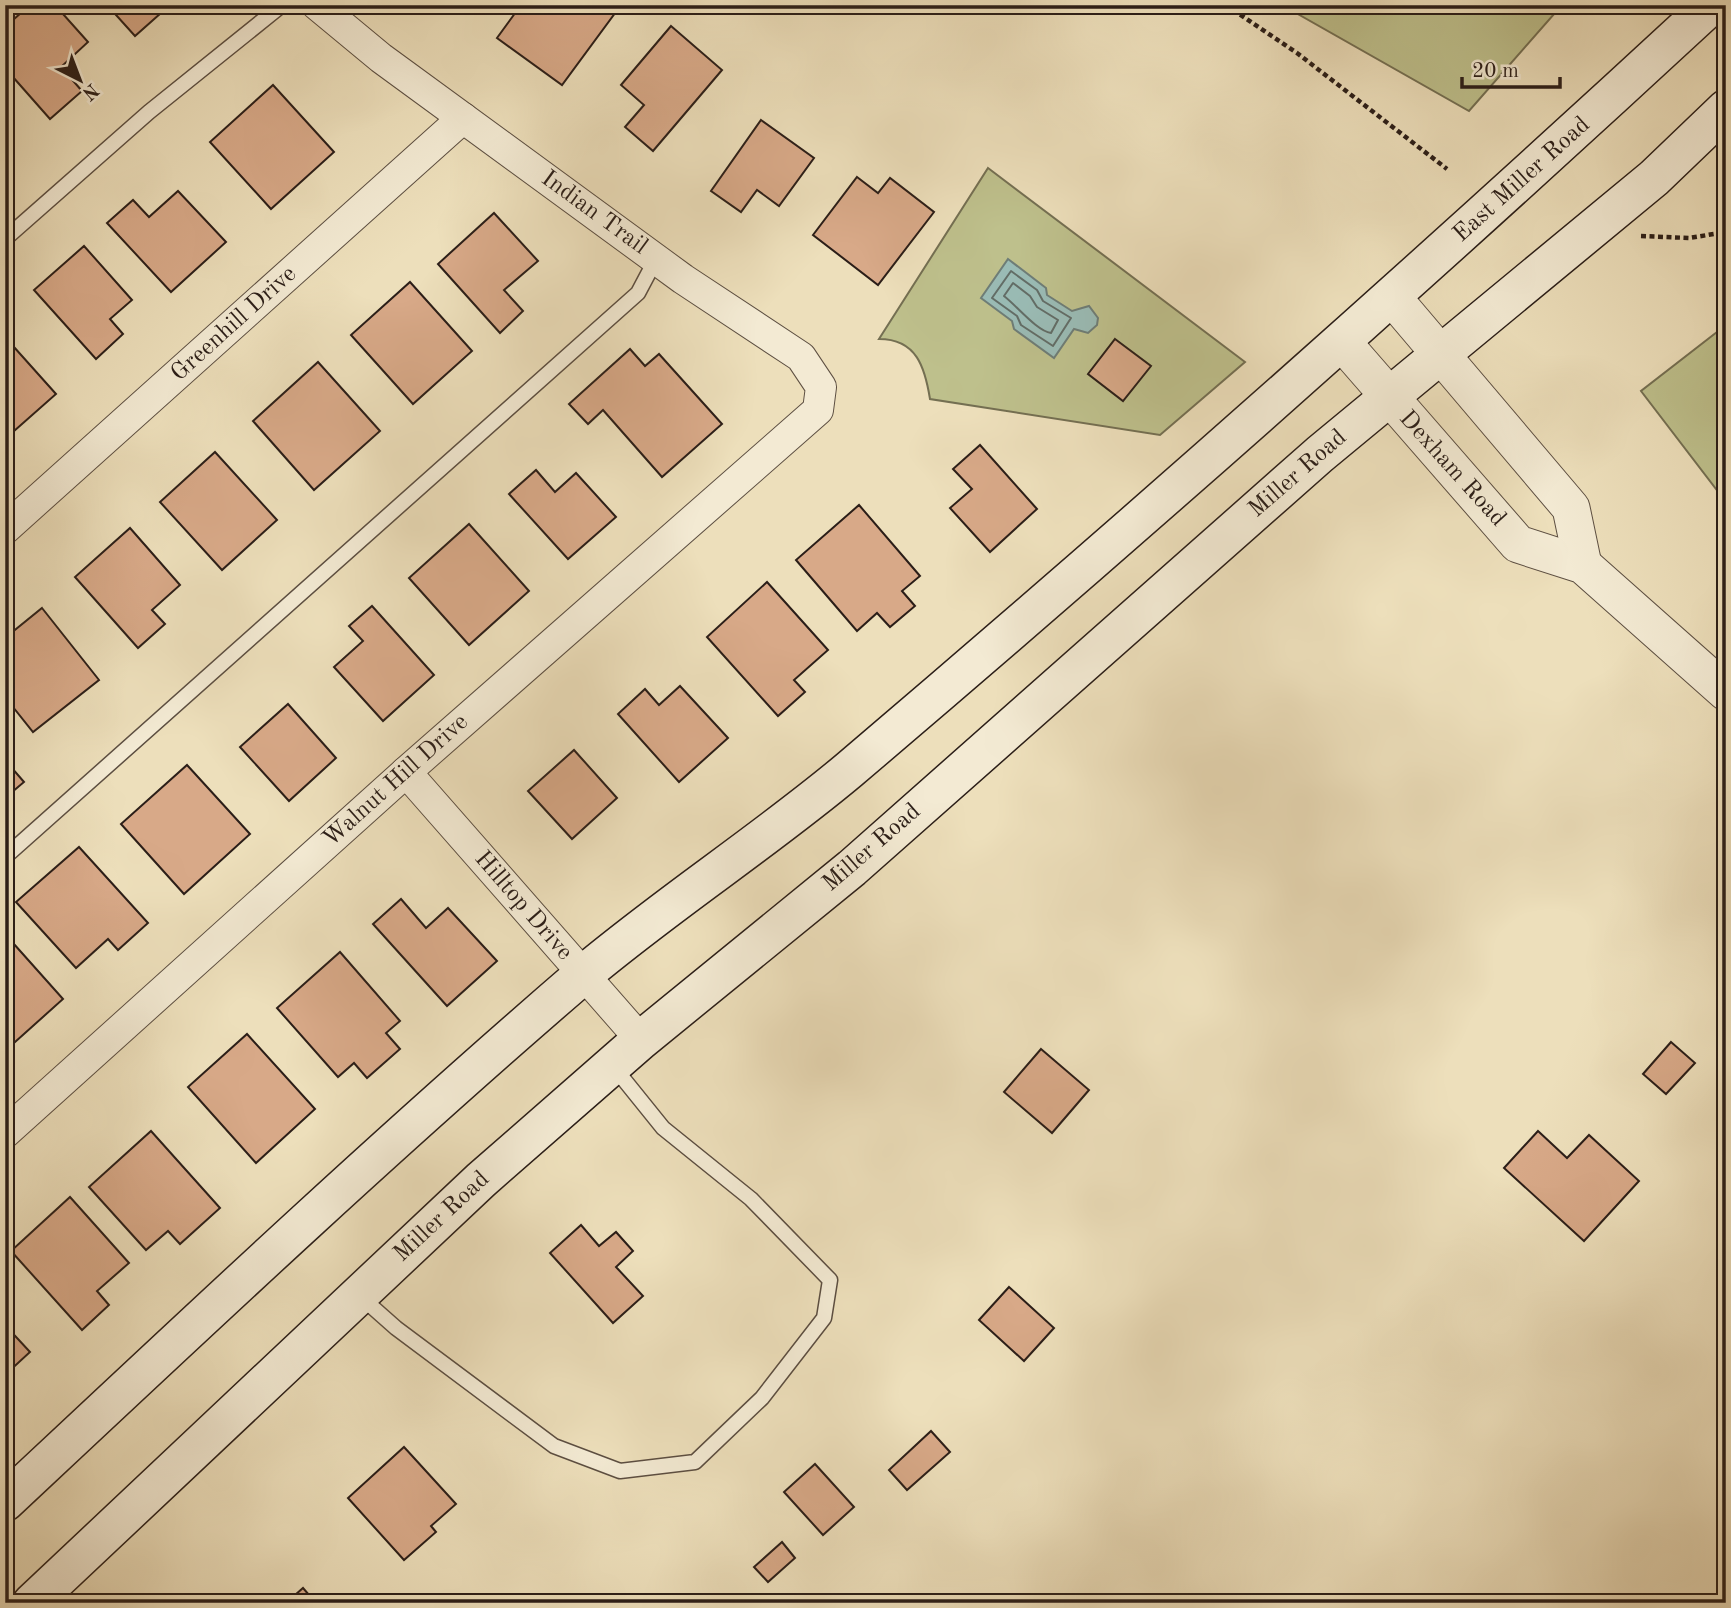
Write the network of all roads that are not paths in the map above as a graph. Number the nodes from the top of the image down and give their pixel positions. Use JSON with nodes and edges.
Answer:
{"nodes":[{"id":1,"x":282,"y":5,"type":"edge"},
{"id":2,"x":317,"y":5,"type":"edge"},
{"id":3,"x":1711,"y":5,"type":"edge"},
{"id":4,"x":1726,"y":109,"type":"edge"},
{"id":5,"x":464,"y":118,"type":"junction"},
{"id":6,"x":5,"y":239,"type":"edge"},
{"id":7,"x":656,"y":259,"type":"junction"},
{"id":8,"x":1392,"y":297,"type":"junction"},
{"id":9,"x":1342,"y":342,"type":"junction"},
{"id":10,"x":1442,"y":355,"type":"junction"},
{"id":11,"x":1388,"y":398,"type":"junction"},
{"id":12,"x":791,"y":434,"type":"joint"},
{"id":13,"x":5,"y":530,"type":"edge"},
{"id":14,"x":1583,"y":565,"type":"junction"},
{"id":15,"x":1726,"y":692,"type":"edge"},
{"id":16,"x":406,"y":772,"type":"junction"},
{"id":17,"x":5,"y":857,"type":"edge"},
{"id":18,"x":584,"y":975,"type":"junction"},
{"id":19,"x":641,"y":1040,"type":"junction"},
{"id":20,"x":612,"y":1065,"type":"junction"},
{"id":21,"x":5,"y":1133,"type":"edge"},
{"id":22,"x":359,"y":1296,"type":"junction"},
{"id":23,"x":5,"y":1502,"type":"edge"},
{"id":24,"x":32,"y":1603,"type":"edge"}],
"edges":[{"from":1,"to":6,"type":"lane"},
{"from":2,"to":5,"type":"street","name":"Indian Trail"},
{"from":3,"to":8,"type":"main road","name":"East Miller Road"},
{"from":4,"to":10,"type":"main road","name":"Miller Road"},
{"from":5,"to":7,"type":"street","name":"Indian Trail"},
{"from":5,"to":13,"type":"street","name":"Greenhill Drive"},
{"from":7,"to":12,"type":"street","name":"Indian Trail"},
{"from":7,"to":17,"type":"lane"},
{"from":8,"to":9,"type":"main road"},
{"from":8,"to":10,"type":"street"},
{"from":9,"to":11,"type":"street","name":"Dexham Road"},
{"from":9,"to":18,"type":"main road"},
{"from":10,"to":11,"type":"main road","name":"Miller Road"},
{"from":10,"to":14,"type":"street"},
{"from":11,"to":14,"type":"street","name":"Dexham Road"},
{"from":11,"to":19,"type":"main road","name":"Miller Road"},
{"from":12,"to":16,"type":"street","name":"Walnut Hill Drive"},
{"from":14,"to":15,"type":"street","name":"Dexham Road"},
{"from":16,"to":18,"type":"street","name":"Hilltop Drive"},
{"from":16,"to":21,"type":"street","name":"Walnut Hill Drive"},
{"from":18,"to":19,"type":"street","name":"Hilltop Drive"},
{"from":18,"to":23,"type":"main road"},
{"from":19,"to":20,"type":"main road","name":"Miller Road"},
{"from":20,"to":22,"type":"main road","name":"Miller Road"},
{"from":20,"to":22,"type":"lane"},
{"from":22,"to":24,"type":"main road","name":"Miller Road"}]}
